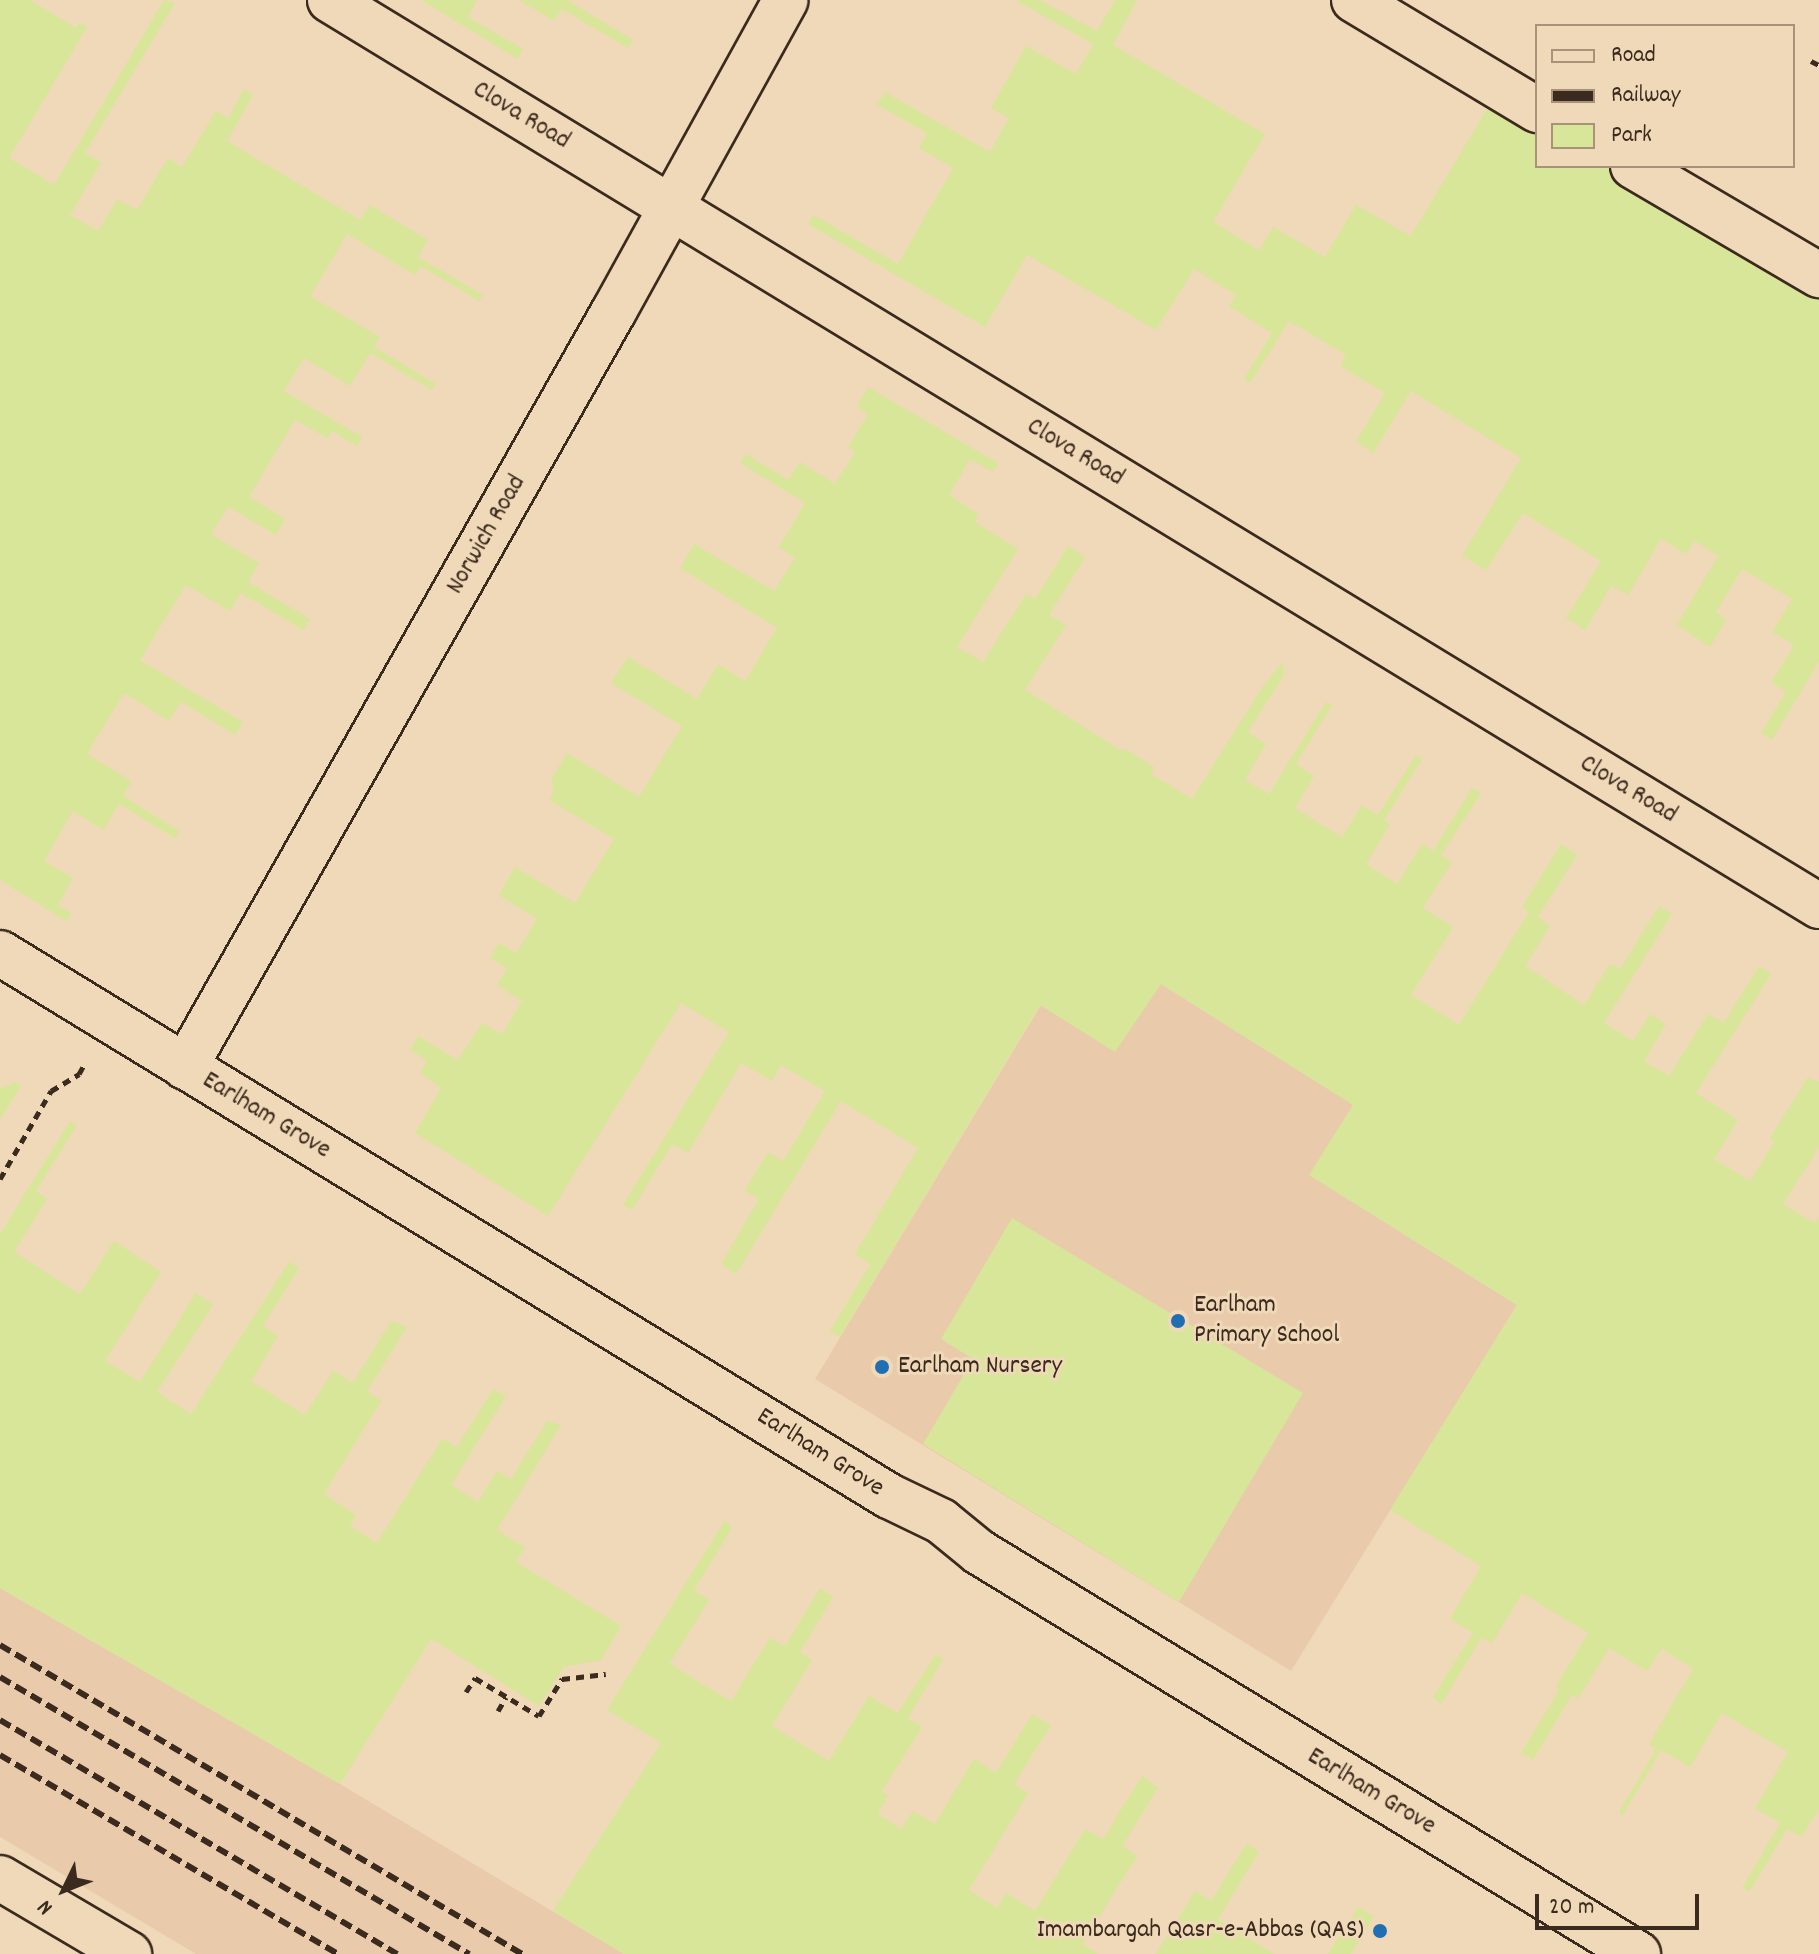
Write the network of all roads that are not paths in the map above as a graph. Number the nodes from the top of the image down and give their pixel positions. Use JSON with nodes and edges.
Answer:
{"nodes":[{"id":1,"x":330,"y":0,"type":"edge"},
{"id":2,"x":786,"y":0,"type":"edge"},
{"id":3,"x":1354,"y":0,"type":"edge"},
{"id":4,"x":1535,"y":109,"type":"edge"},
{"id":5,"x":1636,"y":168,"type":"edge"},
{"id":6,"x":671,"y":207,"type":"junction"},
{"id":7,"x":1819,"y":275,"type":"edge"},
{"id":8,"x":1819,"y":906,"type":"edge"},
{"id":9,"x":0,"y":953,"type":"edge"},
{"id":10,"x":185,"y":1067,"type":"junction"},
{"id":11,"x":2,"y":1884,"type":"edge"},
{"id":12,"x":129,"y":1954,"type":"edge"},
{"id":13,"x":1638,"y":1954,"type":"edge"}],
"edges":[{"from":1,"to":6,"type":"street","name":"Clova Road"},
{"from":2,"to":6,"type":"street","name":"Norwich Road"},
{"from":3,"to":4,"type":"street"},
{"from":5,"to":7,"type":"street"},
{"from":6,"to":8,"type":"street","name":"Clova Road"},
{"from":6,"to":10,"type":"street","name":"Norwich Road"},
{"from":9,"to":10,"type":"street","name":"Earlham Grove"},
{"from":10,"to":13,"type":"street","name":"Earlham Grove"},
{"from":11,"to":12,"type":"street"}]}
